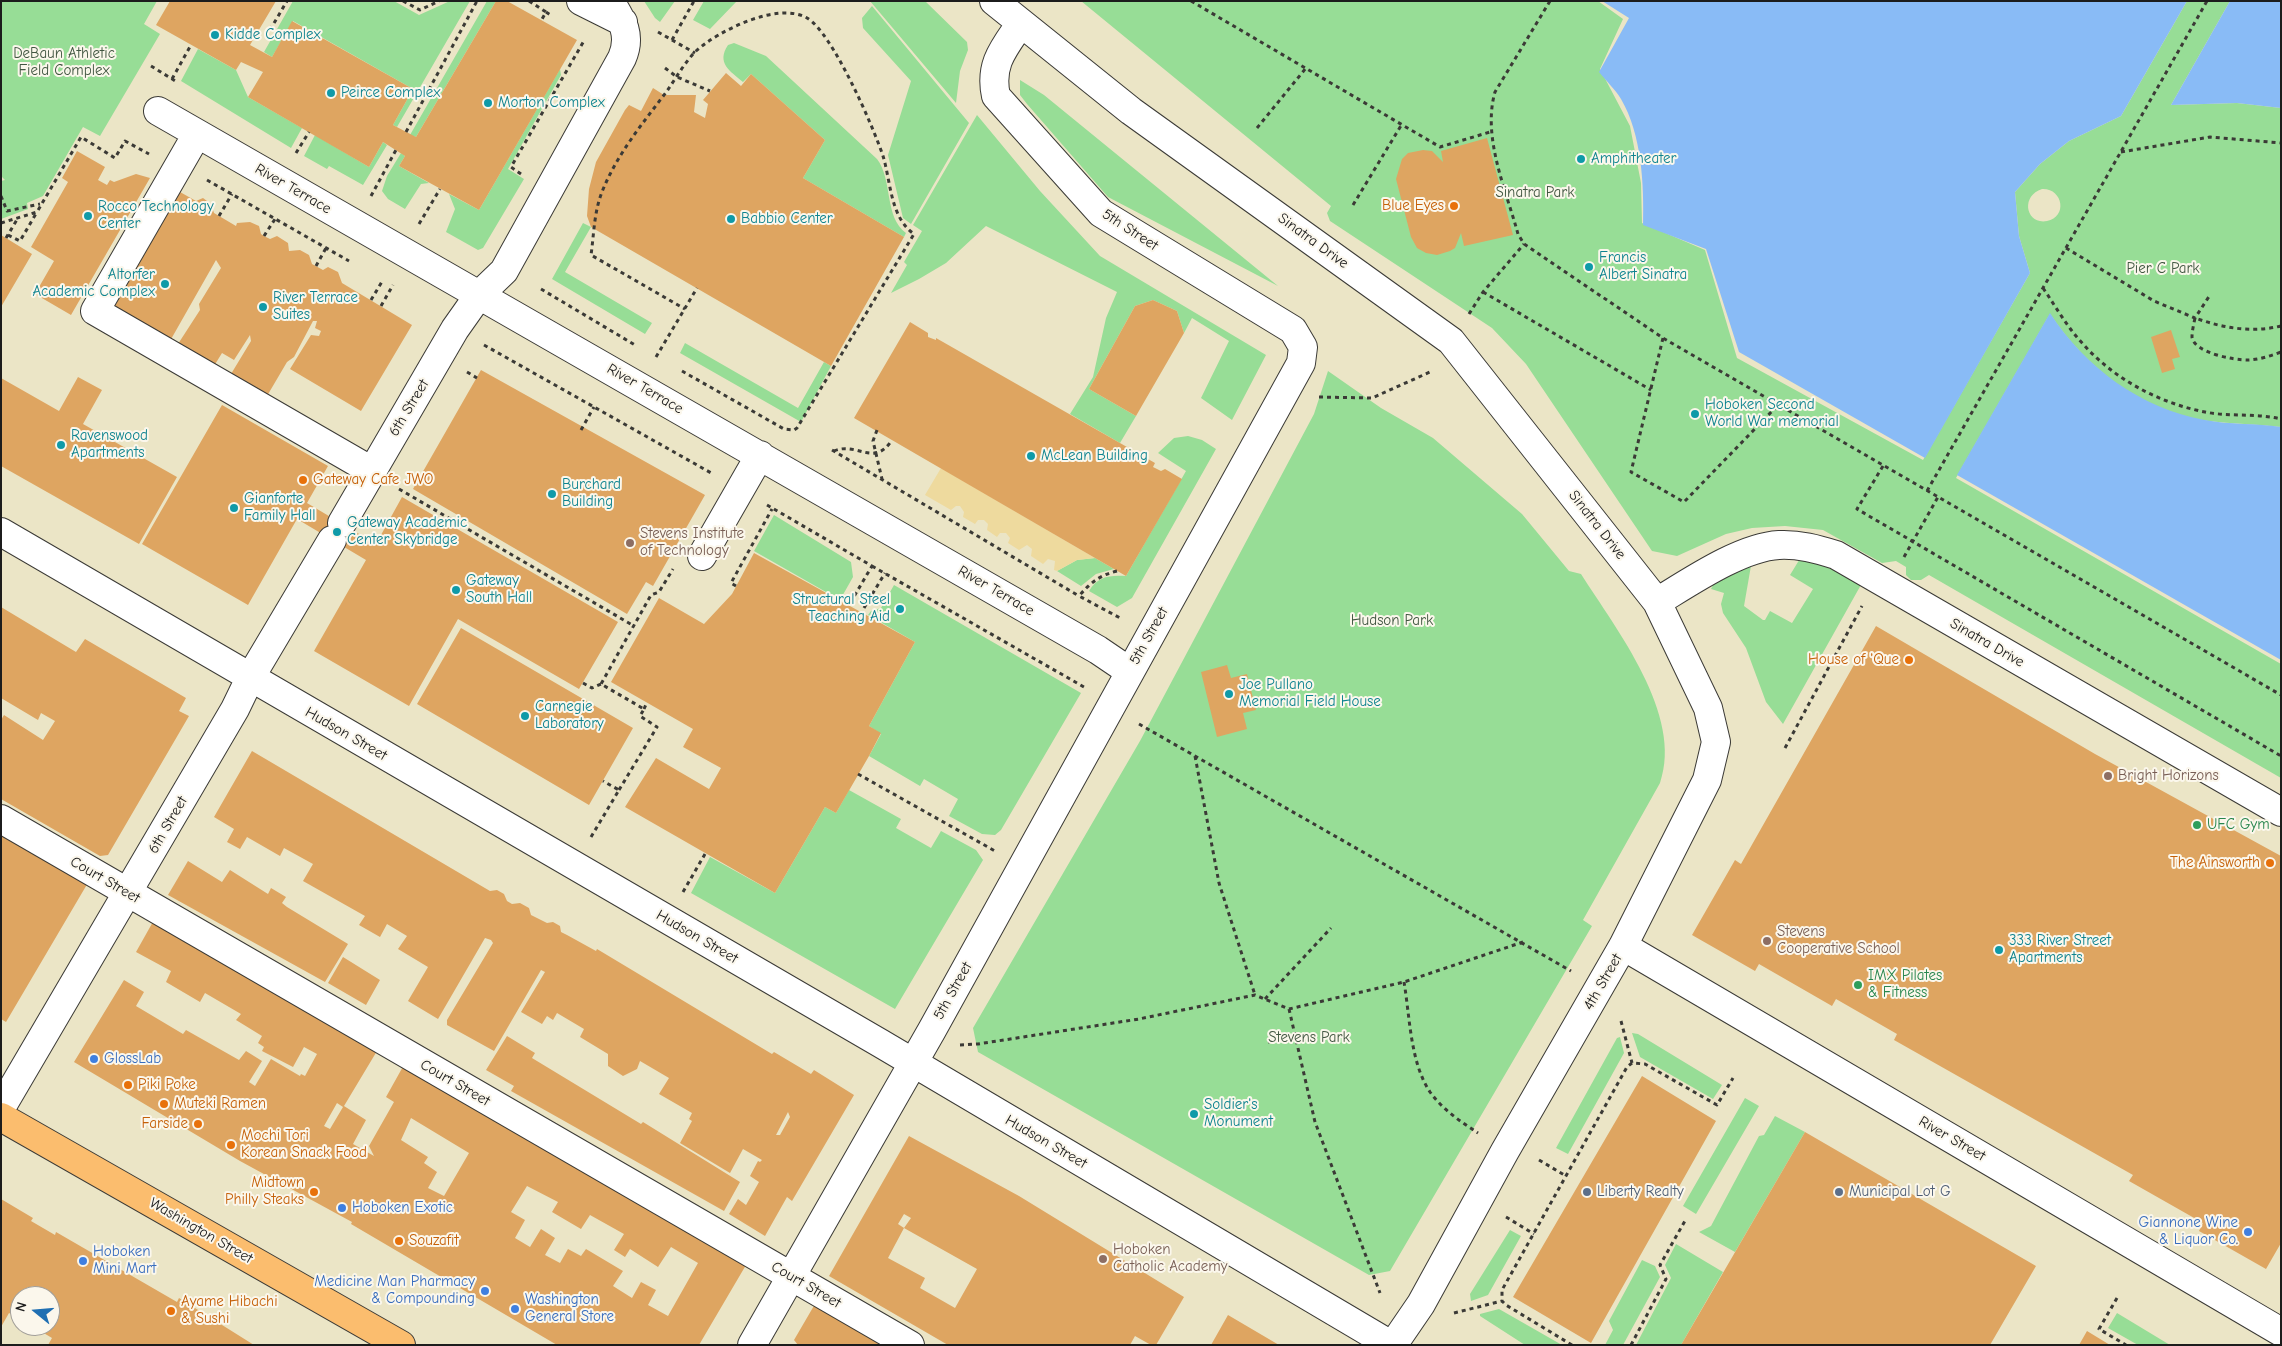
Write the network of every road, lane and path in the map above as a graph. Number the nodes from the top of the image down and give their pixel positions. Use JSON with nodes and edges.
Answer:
{"nodes":[{"id":1,"x":287,"y":1,"type":"edge"},
{"id":2,"x":403,"y":1,"type":"edge"},
{"id":3,"x":439,"y":1,"type":"edge"},
{"id":4,"x":477,"y":1,"type":"edge"},
{"id":5,"x":529,"y":1,"type":"edge"},
{"id":6,"x":581,"y":1,"type":"edge"},
{"id":7,"x":694,"y":1,"type":"edge"},
{"id":8,"x":994,"y":1,"type":"edge"},
{"id":9,"x":1191,"y":1,"type":"edge"},
{"id":10,"x":1550,"y":1,"type":"edge"},
{"id":11,"x":2207,"y":1,"type":"edge"},
{"id":12,"x":546,"y":12,"type":"junction"},
{"id":13,"x":616,"y":12,"type":"edge"},
{"id":14,"x":560,"y":20,"type":"dead end"},
{"id":15,"x":541,"y":21,"type":"dead end"},
{"id":16,"x":1021,"y":23,"type":"junction"},
{"id":17,"x":270,"y":30,"type":"dead end"},
{"id":18,"x":657,"y":31,"type":"dead end"},
{"id":19,"x":580,"y":33,"type":"dead end"},
{"id":20,"x":672,"y":40,"type":"junction"},
{"id":21,"x":192,"y":45,"type":"dead end"},
{"id":22,"x":696,"y":51,"type":"junction"},
{"id":23,"x":665,"y":68,"type":"dead end"},
{"id":24,"x":1306,"y":68,"type":"junction"},
{"id":25,"x":677,"y":77,"type":"junction"},
{"id":26,"x":172,"y":79,"type":"dead end"},
{"id":27,"x":710,"y":91,"type":"dead end"},
{"id":28,"x":158,"y":111,"type":"dead end"},
{"id":29,"x":1402,"y":124,"type":"junction"},
{"id":30,"x":1257,"y":128,"type":"dead end"},
{"id":31,"x":309,"y":132,"type":"dead end"},
{"id":32,"x":406,"y":132,"type":"dead end"},
{"id":33,"x":1490,"y":132,"type":"junction"},
{"id":34,"x":197,"y":134,"type":"junction"},
{"id":35,"x":302,"y":143,"type":"dead end"},
{"id":36,"x":2281,"y":143,"type":"edge"},
{"id":37,"x":396,"y":150,"type":"dead end"},
{"id":38,"x":2121,"y":152,"type":"junction"},
{"id":39,"x":181,"y":165,"type":"junction"},
{"id":40,"x":523,"y":175,"type":"dead end"},
{"id":41,"x":440,"y":188,"type":"dead end"},
{"id":42,"x":232,"y":194,"type":"junction"},
{"id":43,"x":1,"y":196,"type":"edge"},
{"id":44,"x":378,"y":202,"type":"dead end"},
{"id":45,"x":41,"y":204,"type":"junction"},
{"id":46,"x":1353,"y":205,"type":"dead end"},
{"id":47,"x":37,"y":212,"type":"junction"},
{"id":48,"x":219,"y":216,"type":"dead end"},
{"id":49,"x":18,"y":218,"type":"junction"},
{"id":50,"x":275,"y":218,"type":"junction"},
{"id":51,"x":410,"y":221,"type":"dead end"},
{"id":52,"x":1,"y":223,"type":"edge"},
{"id":53,"x":419,"y":226,"type":"junction"},
{"id":54,"x":427,"y":230,"type":"dead end"},
{"id":55,"x":264,"y":236,"type":"dead end"},
{"id":56,"x":1524,"y":244,"type":"junction"},
{"id":57,"x":326,"y":248,"type":"junction"},
{"id":58,"x":2066,"y":248,"type":"junction"},
{"id":59,"x":351,"y":262,"type":"dead end"},
{"id":60,"x":316,"y":266,"type":"dead end"},
{"id":61,"x":375,"y":275,"type":"dead end"},
{"id":62,"x":383,"y":280,"type":"junction"},
{"id":63,"x":393,"y":285,"type":"junction"},
{"id":64,"x":697,"y":288,"type":"dead end"},
{"id":65,"x":2043,"y":288,"type":"junction"},
{"id":66,"x":541,"y":289,"type":"dead end"},
{"id":67,"x":402,"y":290,"type":"dead end"},
{"id":68,"x":1483,"y":292,"type":"junction"},
{"id":69,"x":479,"y":295,"type":"junction"},
{"id":70,"x":2210,"y":295,"type":"dead end"},
{"id":71,"x":371,"y":300,"type":"dead end"},
{"id":72,"x":381,"y":306,"type":"dead end"},
{"id":73,"x":685,"y":309,"type":"junction"},
{"id":74,"x":1469,"y":314,"type":"dead end"},
{"id":75,"x":2195,"y":318,"type":"junction"},
{"id":76,"x":2281,"y":326,"type":"edge"},
{"id":77,"x":1663,"y":338,"type":"junction"},
{"id":78,"x":481,"y":345,"type":"dead end"},
{"id":79,"x":640,"y":347,"type":"dead end"},
{"id":80,"x":648,"y":352,"type":"dead end"},
{"id":81,"x":2281,"y":352,"type":"edge"},
{"id":82,"x":656,"y":357,"type":"junction"},
{"id":83,"x":665,"y":362,"type":"dead end"},
{"id":84,"x":673,"y":366,"type":"dead end"},
{"id":85,"x":1430,"y":372,"type":"dead end"},
{"id":86,"x":1651,"y":390,"type":"junction"},
{"id":87,"x":1314,"y":397,"type":"dead end"},
{"id":88,"x":1778,"y":405,"type":"junction"},
{"id":89,"x":594,"y":407,"type":"junction"},
{"id":90,"x":2281,"y":420,"type":"edge"},
{"id":91,"x":581,"y":430,"type":"dead end"},
{"id":92,"x":877,"y":430,"type":"dead end"},
{"id":93,"x":892,"y":440,"type":"dead end"},
{"id":94,"x":876,"y":453,"type":"junction"},
{"id":95,"x":760,"y":455,"type":"junction"},
{"id":96,"x":1883,"y":466,"type":"junction"},
{"id":97,"x":372,"y":471,"type":"junction"},
{"id":98,"x":717,"y":476,"type":"dead end"},
{"id":99,"x":882,"y":479,"type":"junction"},
{"id":100,"x":398,"y":489,"type":"dead end"},
{"id":101,"x":1927,"y":491,"type":"junction"},
{"id":102,"x":1938,"y":497,"type":"junction"},
{"id":103,"x":765,"y":504,"type":"dead end"},
{"id":104,"x":772,"y":509,"type":"junction"},
{"id":105,"x":1,"y":532,"type":"edge"},
{"id":106,"x":1913,"y":541,"type":"junction"},
{"id":107,"x":702,"y":556,"type":"dead end"},
{"id":108,"x":1904,"y":557,"type":"dead end"},
{"id":109,"x":872,"y":566,"type":"junction"},
{"id":110,"x":674,"y":567,"type":"dead end"},
{"id":111,"x":1117,"y":571,"type":"dead end"},
{"id":112,"x":885,"y":573,"type":"junction"},
{"id":113,"x":736,"y":586,"type":"dead end"},
{"id":114,"x":1079,"y":596,"type":"junction"},
{"id":115,"x":1657,"y":602,"type":"junction"},
{"id":116,"x":1864,"y":604,"type":"dead end"},
{"id":117,"x":850,"y":605,"type":"dead end"},
{"id":118,"x":864,"y":608,"type":"dead end"},
{"id":119,"x":1122,"y":619,"type":"dead end"},
{"id":120,"x":634,"y":626,"type":"junction"},
{"id":121,"x":1129,"y":671,"type":"junction"},
{"id":122,"x":250,"y":678,"type":"junction"},
{"id":123,"x":583,"y":683,"type":"dead end"},
{"id":124,"x":601,"y":684,"type":"junction"},
{"id":125,"x":1084,"y":687,"type":"dead end"},
{"id":126,"x":2281,"y":695,"type":"edge"},
{"id":127,"x":648,"y":702,"type":"dead end"},
{"id":128,"x":644,"y":709,"type":"junction"},
{"id":129,"x":1139,"y":724,"type":"dead end"},
{"id":130,"x":1785,"y":748,"type":"dead end"},
{"id":131,"x":1195,"y":755,"type":"junction"},
{"id":132,"x":2281,"y":756,"type":"edge"},
{"id":133,"x":858,"y":774,"type":"dead end"},
{"id":134,"x":603,"y":781,"type":"dead end"},
{"id":135,"x":619,"y":790,"type":"junction"},
{"id":136,"x":2281,"y":812,"type":"edge"},
{"id":137,"x":1,"y":820,"type":"edge"},
{"id":138,"x":590,"y":840,"type":"dead end"},
{"id":139,"x":996,"y":852,"type":"dead end"},
{"id":140,"x":705,"y":854,"type":"dead end"},
{"id":141,"x":682,"y":893,"type":"dead end"},
{"id":142,"x":128,"y":894,"type":"junction"},
{"id":143,"x":1331,"y":928,"type":"dead end"},
{"id":144,"x":1522,"y":942,"type":"junction"},
{"id":145,"x":1623,"y":946,"type":"junction"},
{"id":146,"x":1572,"y":971,"type":"dead end"},
{"id":147,"x":1404,"y":982,"type":"junction"},
{"id":148,"x":1255,"y":995,"type":"junction"},
{"id":149,"x":1265,"y":999,"type":"junction"},
{"id":150,"x":1289,"y":1009,"type":"junction"},
{"id":151,"x":1621,"y":1021,"type":"dead end"},
{"id":152,"x":1296,"y":1036,"type":"junction"},
{"id":153,"x":1268,"y":1042,"type":"dead end"},
{"id":154,"x":960,"y":1045,"type":"dead end"},
{"id":155,"x":913,"y":1062,"type":"junction"},
{"id":156,"x":1632,"y":1063,"type":"junction"},
{"id":157,"x":1733,"y":1078,"type":"dead end"},
{"id":158,"x":1,"y":1108,"type":"edge"},
{"id":159,"x":1,"y":1117,"type":"edge"},
{"id":160,"x":1478,"y":1133,"type":"dead end"},
{"id":161,"x":1539,"y":1160,"type":"dead end"},
{"id":162,"x":1566,"y":1176,"type":"junction"},
{"id":163,"x":1506,"y":1217,"type":"dead end"},
{"id":164,"x":1686,"y":1219,"type":"dead end"},
{"id":165,"x":1534,"y":1234,"type":"junction"},
{"id":166,"x":792,"y":1276,"type":"junction"},
{"id":167,"x":1380,"y":1293,"type":"dead end"},
{"id":168,"x":2117,"y":1298,"type":"dead end"},
{"id":169,"x":1502,"y":1301,"type":"junction"},
{"id":170,"x":1454,"y":1312,"type":"dead end"},
{"id":171,"x":2281,"y":1332,"type":"edge"},
{"id":172,"x":401,"y":1345,"type":"edge"},
{"id":173,"x":752,"y":1345,"type":"edge"},
{"id":174,"x":910,"y":1345,"type":"edge"},
{"id":175,"x":1392,"y":1345,"type":"edge"},
{"id":176,"x":1572,"y":1345,"type":"edge"},
{"id":177,"x":1630,"y":1345,"type":"edge"},
{"id":178,"x":2126,"y":1345,"type":"edge"},
{"id":179,"x":2273,"y":1345,"type":"edge"}],
"edges":[{"from":1,"to":17,"type":"path"},
{"from":2,"to":3,"type":"path"},
{"from":4,"to":32,"type":"path"},
{"from":5,"to":12,"type":"path"},
{"from":6,"to":13,"type":"street"},
{"from":7,"to":20,"type":"path"},
{"from":8,"to":16,"type":"street","name":"Sinatra Drive"},
{"from":9,"to":24,"type":"path"},
{"from":10,"to":33,"type":"path"},
{"from":11,"to":38,"type":"path"},
{"from":12,"to":14,"type":"path"},
{"from":12,"to":15,"type":"path"},
{"from":13,"to":69,"type":"street","name":"6th Street"},
{"from":16,"to":115,"type":"street","name":"Sinatra Drive"},
{"from":16,"to":121,"type":"street","name":"5th Street"},
{"from":18,"to":20,"type":"path"},
{"from":19,"to":40,"type":"path"},
{"from":20,"to":22,"type":"path"},
{"from":21,"to":26,"type":"path"},
{"from":22,"to":25,"type":"path"},
{"from":22,"to":84,"type":"path"},
{"from":23,"to":25,"type":"path"},
{"from":24,"to":29,"type":"path"},
{"from":24,"to":30,"type":"path"},
{"from":25,"to":27,"type":"path"},
{"from":25,"to":73,"type":"path"},
{"from":28,"to":34,"type":"street","name":"River Terrace"},
{"from":29,"to":33,"type":"path"},
{"from":29,"to":46,"type":"path"},
{"from":31,"to":35,"type":"path"},
{"from":33,"to":56,"type":"path"},
{"from":34,"to":39,"type":"street"},
{"from":34,"to":69,"type":"street","name":"River Terrace"},
{"from":36,"to":38,"type":"path"},
{"from":37,"to":44,"type":"path"},
{"from":38,"to":58,"type":"path"},
{"from":39,"to":42,"type":"path"},
{"from":39,"to":45,"type":"path"},
{"from":39,"to":97,"type":"street"},
{"from":41,"to":53,"type":"path"},
{"from":42,"to":48,"type":"path"},
{"from":42,"to":50,"type":"path"},
{"from":43,"to":45,"type":"path"},
{"from":45,"to":47,"type":"path"},
{"from":47,"to":49,"type":"path"},
{"from":47,"to":49,"type":"path"},
{"from":49,"to":52,"type":"path"},
{"from":50,"to":55,"type":"path"},
{"from":50,"to":57,"type":"path"},
{"from":51,"to":53,"type":"path"},
{"from":53,"to":54,"type":"path"},
{"from":56,"to":68,"type":"path"},
{"from":56,"to":77,"type":"path"},
{"from":57,"to":59,"type":"path"},
{"from":57,"to":60,"type":"path"},
{"from":58,"to":65,"type":"path"},
{"from":58,"to":75,"type":"path"},
{"from":61,"to":62,"type":"path"},
{"from":62,"to":63,"type":"path"},
{"from":62,"to":71,"type":"path"},
{"from":63,"to":67,"type":"path"},
{"from":63,"to":72,"type":"path"},
{"from":64,"to":73,"type":"path"},
{"from":65,"to":90,"type":"path"},
{"from":65,"to":101,"type":"path"},
{"from":66,"to":79,"type":"path"},
{"from":68,"to":74,"type":"path"},
{"from":68,"to":86,"type":"path"},
{"from":69,"to":95,"type":"street","name":"River Terrace"},
{"from":69,"to":97,"type":"street","name":"6th Street"},
{"from":70,"to":75,"type":"path"},
{"from":73,"to":82,"type":"path"},
{"from":75,"to":76,"type":"path"},
{"from":75,"to":81,"type":"path"},
{"from":77,"to":86,"type":"path"},
{"from":77,"to":88,"type":"path"},
{"from":78,"to":89,"type":"path"},
{"from":80,"to":82,"type":"path"},
{"from":82,"to":83,"type":"path"},
{"from":85,"to":87,"type":"path"},
{"from":86,"to":88,"type":"path"},
{"from":88,"to":96,"type":"path"},
{"from":89,"to":91,"type":"path"},
{"from":89,"to":98,"type":"path"},
{"from":92,"to":94,"type":"path"},
{"from":93,"to":94,"type":"path"},
{"from":94,"to":99,"type":"path"},
{"from":94,"to":99,"type":"path"},
{"from":95,"to":107,"type":"street"},
{"from":95,"to":121,"type":"street","name":"River Terrace"},
{"from":96,"to":101,"type":"path"},
{"from":96,"to":106,"type":"path"},
{"from":97,"to":122,"type":"street","name":"6th Street"},
{"from":99,"to":114,"type":"path"},
{"from":100,"to":120,"type":"path"},
{"from":101,"to":102,"type":"path"},
{"from":102,"to":106,"type":"path"},
{"from":102,"to":126,"type":"path"},
{"from":103,"to":104,"type":"path"},
{"from":104,"to":109,"type":"path"},
{"from":104,"to":113,"type":"path"},
{"from":105,"to":122,"type":"street","name":"Hudson Street"},
{"from":106,"to":108,"type":"path"},
{"from":106,"to":132,"type":"path"},
{"from":109,"to":112,"type":"path"},
{"from":109,"to":117,"type":"path"},
{"from":110,"to":120,"type":"path"},
{"from":111,"to":114,"type":"path"},
{"from":112,"to":118,"type":"path"},
{"from":112,"to":125,"type":"path"},
{"from":114,"to":119,"type":"path"},
{"from":115,"to":136,"type":"street","name":"Sinatra Drive"},
{"from":115,"to":145,"type":"street","name":"4th Street"},
{"from":116,"to":130,"type":"path"},
{"from":120,"to":124,"type":"path"},
{"from":121,"to":155,"type":"street","name":"5th Street"},
{"from":122,"to":142,"type":"street","name":"6th Street"},
{"from":122,"to":155,"type":"street","name":"Hudson Street"},
{"from":123,"to":124,"type":"path"},
{"from":124,"to":128,"type":"path"},
{"from":127,"to":128,"type":"path"},
{"from":128,"to":135,"type":"path"},
{"from":129,"to":131,"type":"path"},
{"from":131,"to":144,"type":"path"},
{"from":131,"to":148,"type":"path"},
{"from":133,"to":139,"type":"path"},
{"from":134,"to":135,"type":"path"},
{"from":135,"to":138,"type":"path"},
{"from":137,"to":142,"type":"street","name":"Court Street"},
{"from":140,"to":141,"type":"path"},
{"from":142,"to":158,"type":"street","name":"6th Street"},
{"from":142,"to":166,"type":"street","name":"Court Street"},
{"from":143,"to":149,"type":"path"},
{"from":144,"to":146,"type":"path"},
{"from":144,"to":147,"type":"path"},
{"from":145,"to":171,"type":"street","name":"River Street"},
{"from":145,"to":175,"type":"street","name":"4th Street"},
{"from":147,"to":150,"type":"path"},
{"from":147,"to":160,"type":"path"},
{"from":148,"to":149,"type":"path"},
{"from":148,"to":154,"type":"path"},
{"from":149,"to":150,"type":"path"},
{"from":150,"to":152,"type":"path"},
{"from":151,"to":156,"type":"path"},
{"from":152,"to":153,"type":"path"},
{"from":152,"to":167,"type":"path"},
{"from":155,"to":166,"type":"street","name":"5th Street"},
{"from":155,"to":175,"type":"street","name":"Hudson Street"},
{"from":156,"to":157,"type":"path"},
{"from":156,"to":162,"type":"path"},
{"from":159,"to":172,"type":"main road","name":"Washington Street"},
{"from":161,"to":162,"type":"path"},
{"from":162,"to":165,"type":"path"},
{"from":163,"to":165,"type":"path"},
{"from":164,"to":177,"type":"path"},
{"from":165,"to":169,"type":"path"},
{"from":166,"to":173,"type":"street","name":"5th Street"},
{"from":166,"to":174,"type":"street","name":"Court Street"},
{"from":168,"to":178,"type":"path"},
{"from":169,"to":170,"type":"path"},
{"from":169,"to":176,"type":"path"},
{"from":171,"to":179,"type":"street"}]}
